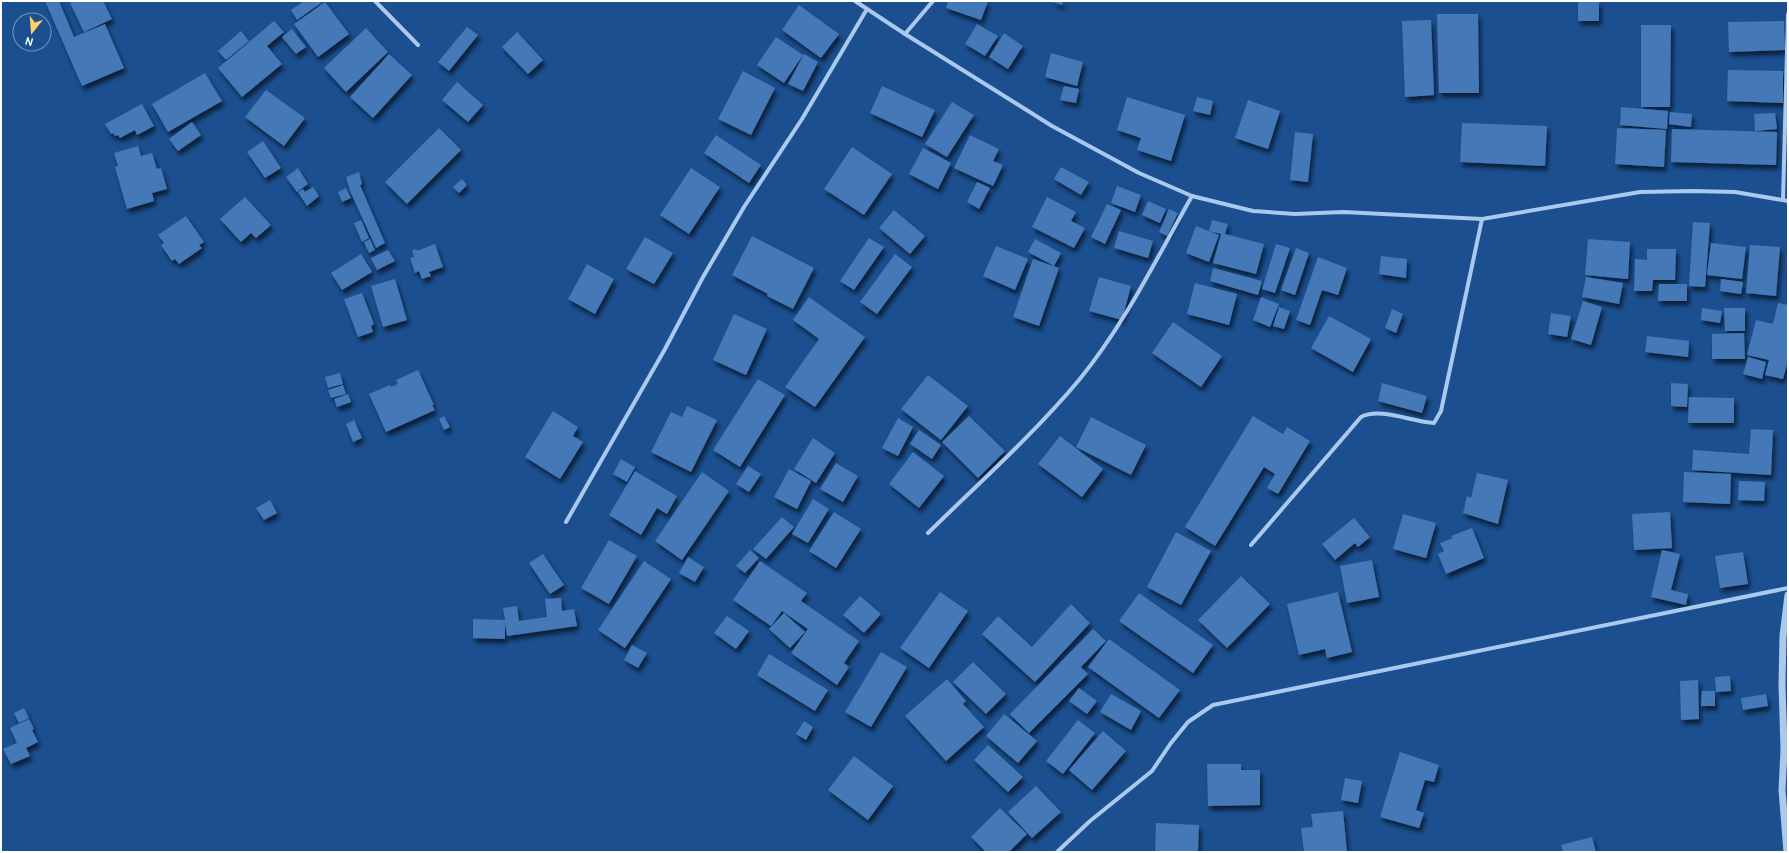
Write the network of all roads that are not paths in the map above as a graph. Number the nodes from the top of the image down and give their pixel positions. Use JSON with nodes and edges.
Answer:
{"nodes":[{"id":1,"x":375,"y":1,"type":"edge"},
{"id":2,"x":855,"y":1,"type":"edge"},
{"id":3,"x":933,"y":1,"type":"edge"},
{"id":4,"x":867,"y":9,"type":"junction"},
{"id":5,"x":1788,"y":14,"type":"edge"},
{"id":6,"x":905,"y":34,"type":"junction"},
{"id":7,"x":418,"y":45,"type":"dead end"},
{"id":8,"x":1192,"y":196,"type":"junction"},
{"id":9,"x":1786,"y":200,"type":"edge"},
{"id":10,"x":1482,"y":219,"type":"junction"},
{"id":11,"x":566,"y":522,"type":"dead end"},
{"id":12,"x":928,"y":533,"type":"dead end"},
{"id":13,"x":1251,"y":545,"type":"dead end"},
{"id":14,"x":1788,"y":588,"type":"edge"},
{"id":15,"x":1788,"y":595,"type":"edge"},
{"id":16,"x":1786,"y":635,"type":"edge"},
{"id":17,"x":1786,"y":750,"type":"edge"},
{"id":18,"x":1056,"y":852,"type":"edge"},
{"id":19,"x":1787,"y":852,"type":"edge"}],
"edges":[{"from":1,"to":7,"type":"street"},
{"from":2,"to":4,"type":"street"},
{"from":3,"to":6,"type":"street"},
{"from":4,"to":6,"type":"street"},
{"from":4,"to":11,"type":"street"},
{"from":5,"to":9,"type":"street"},
{"from":6,"to":8,"type":"street"},
{"from":8,"to":10,"type":"street"},
{"from":8,"to":12,"type":"street"},
{"from":9,"to":10,"type":"street"},
{"from":10,"to":13,"type":"street"},
{"from":14,"to":18,"type":"street"},
{"from":15,"to":16,"type":"street"},
{"from":16,"to":17,"type":"street"},
{"from":17,"to":19,"type":"street"}]}
